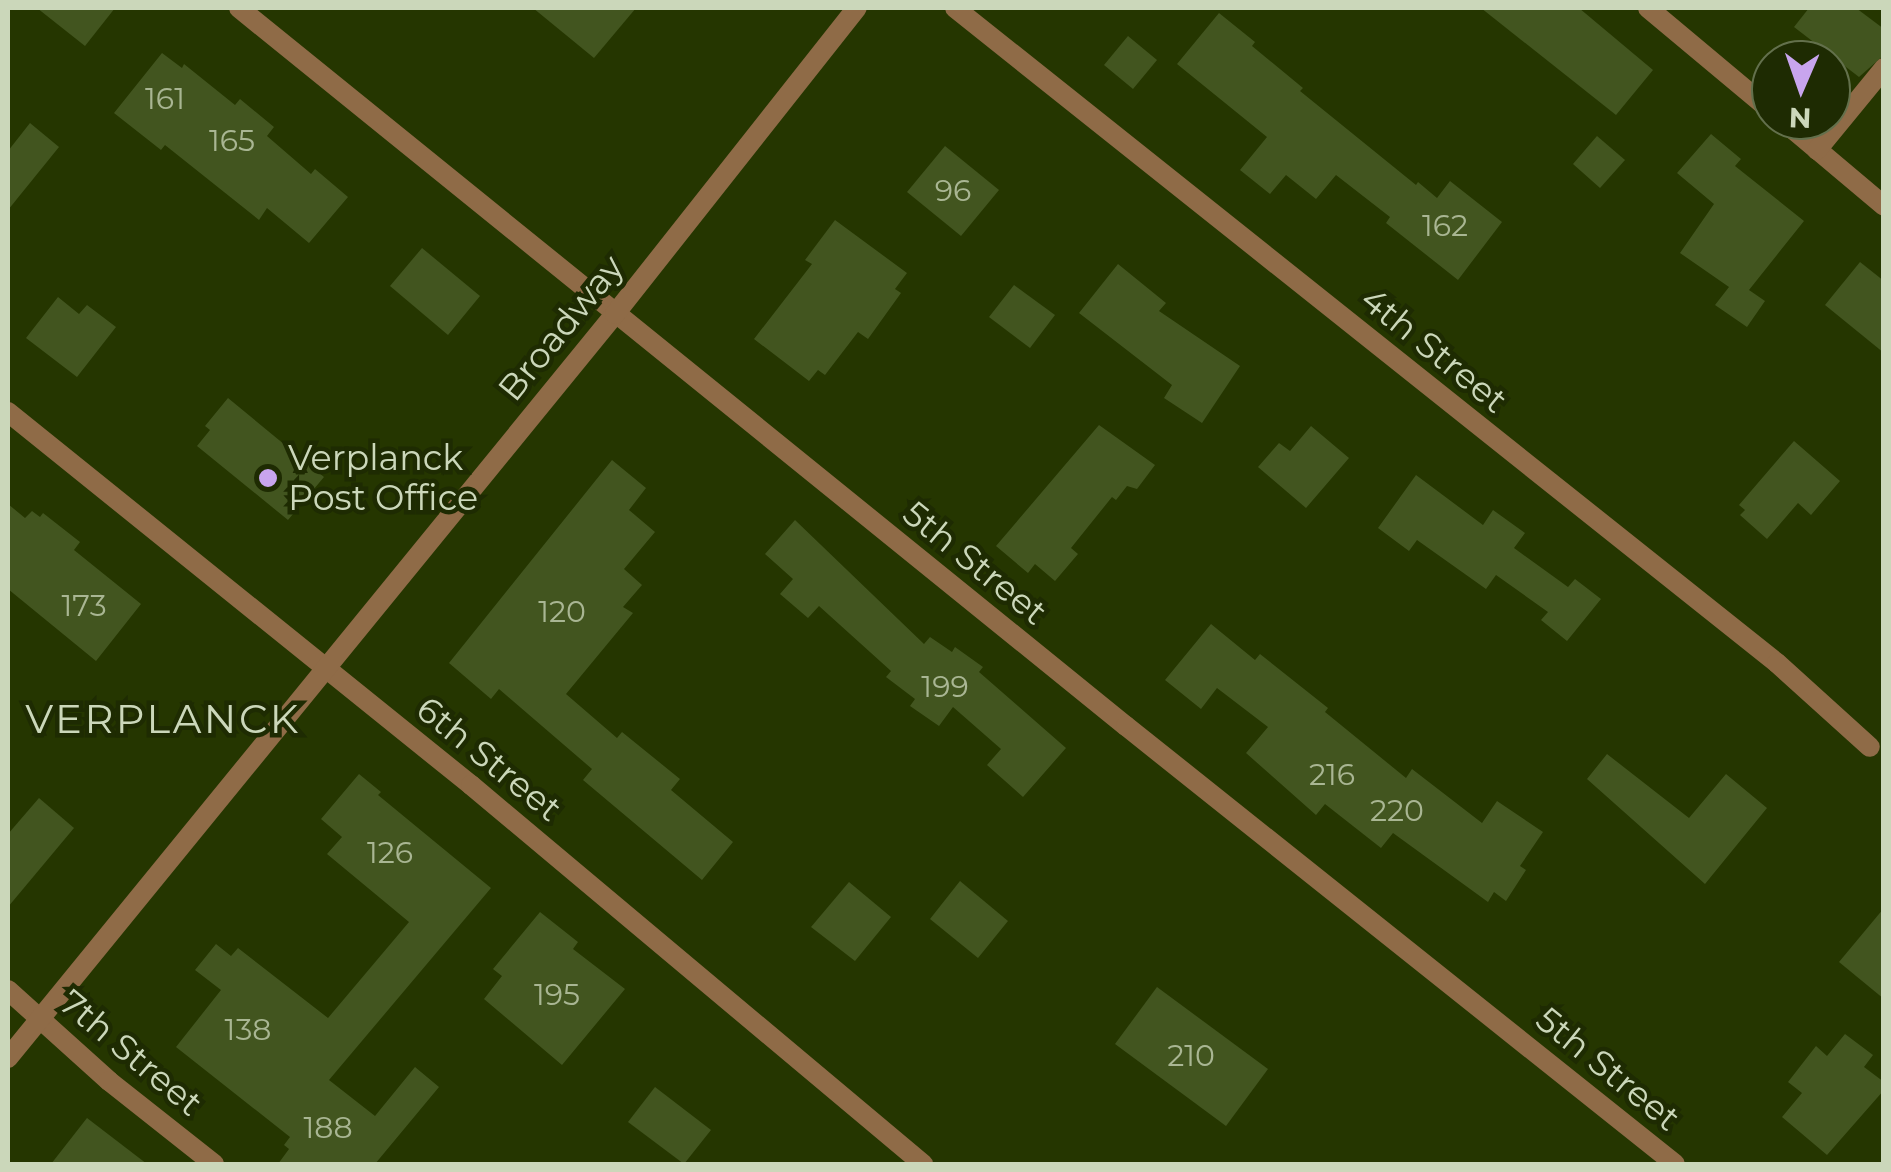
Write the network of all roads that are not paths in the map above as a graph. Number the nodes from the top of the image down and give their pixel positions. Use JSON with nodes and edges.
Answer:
{"nodes":[{"id":1,"x":239,"y":8,"type":"edge"},
{"id":2,"x":858,"y":8,"type":"edge"},
{"id":3,"x":954,"y":8,"type":"edge"},
{"id":4,"x":1648,"y":8,"type":"edge"},
{"id":5,"x":1884,"y":68,"type":"edge"},
{"id":6,"x":1751,"y":94,"type":"edge"},
{"id":7,"x":1806,"y":140,"type":"edge"},
{"id":8,"x":1818,"y":150,"type":"junction"},
{"id":9,"x":1884,"y":206,"type":"edge"},
{"id":10,"x":615,"y":314,"type":"junction"},
{"id":11,"x":8,"y":412,"type":"edge"},
{"id":12,"x":325,"y":668,"type":"junction"},
{"id":13,"x":1870,"y":747,"type":"dead end"},
{"id":14,"x":8,"y":990,"type":"edge"},
{"id":15,"x":40,"y":1018,"type":"junction"},
{"id":16,"x":8,"y":1058,"type":"edge"},
{"id":17,"x":214,"y":1164,"type":"edge"},
{"id":18,"x":923,"y":1164,"type":"edge"},
{"id":19,"x":1676,"y":1164,"type":"edge"}],
"edges":[{"from":1,"to":10,"type":"street","name":"5th Street"},
{"from":2,"to":10,"type":"street","name":"Broadway"},
{"from":3,"to":13,"type":"street","name":"4th Street"},
{"from":4,"to":6,"type":"street"},
{"from":5,"to":8,"type":"street"},
{"from":7,"to":8,"type":"street"},
{"from":8,"to":9,"type":"street"},
{"from":10,"to":12,"type":"street","name":"Broadway"},
{"from":10,"to":19,"type":"street","name":"5th Street"},
{"from":11,"to":12,"type":"street","name":"6th Street"},
{"from":12,"to":15,"type":"street","name":"Broadway"},
{"from":12,"to":18,"type":"street","name":"6th Street"},
{"from":14,"to":15,"type":"street","name":"7th Street"},
{"from":15,"to":16,"type":"street","name":"Broadway"},
{"from":15,"to":17,"type":"street","name":"7th Street"}]}
